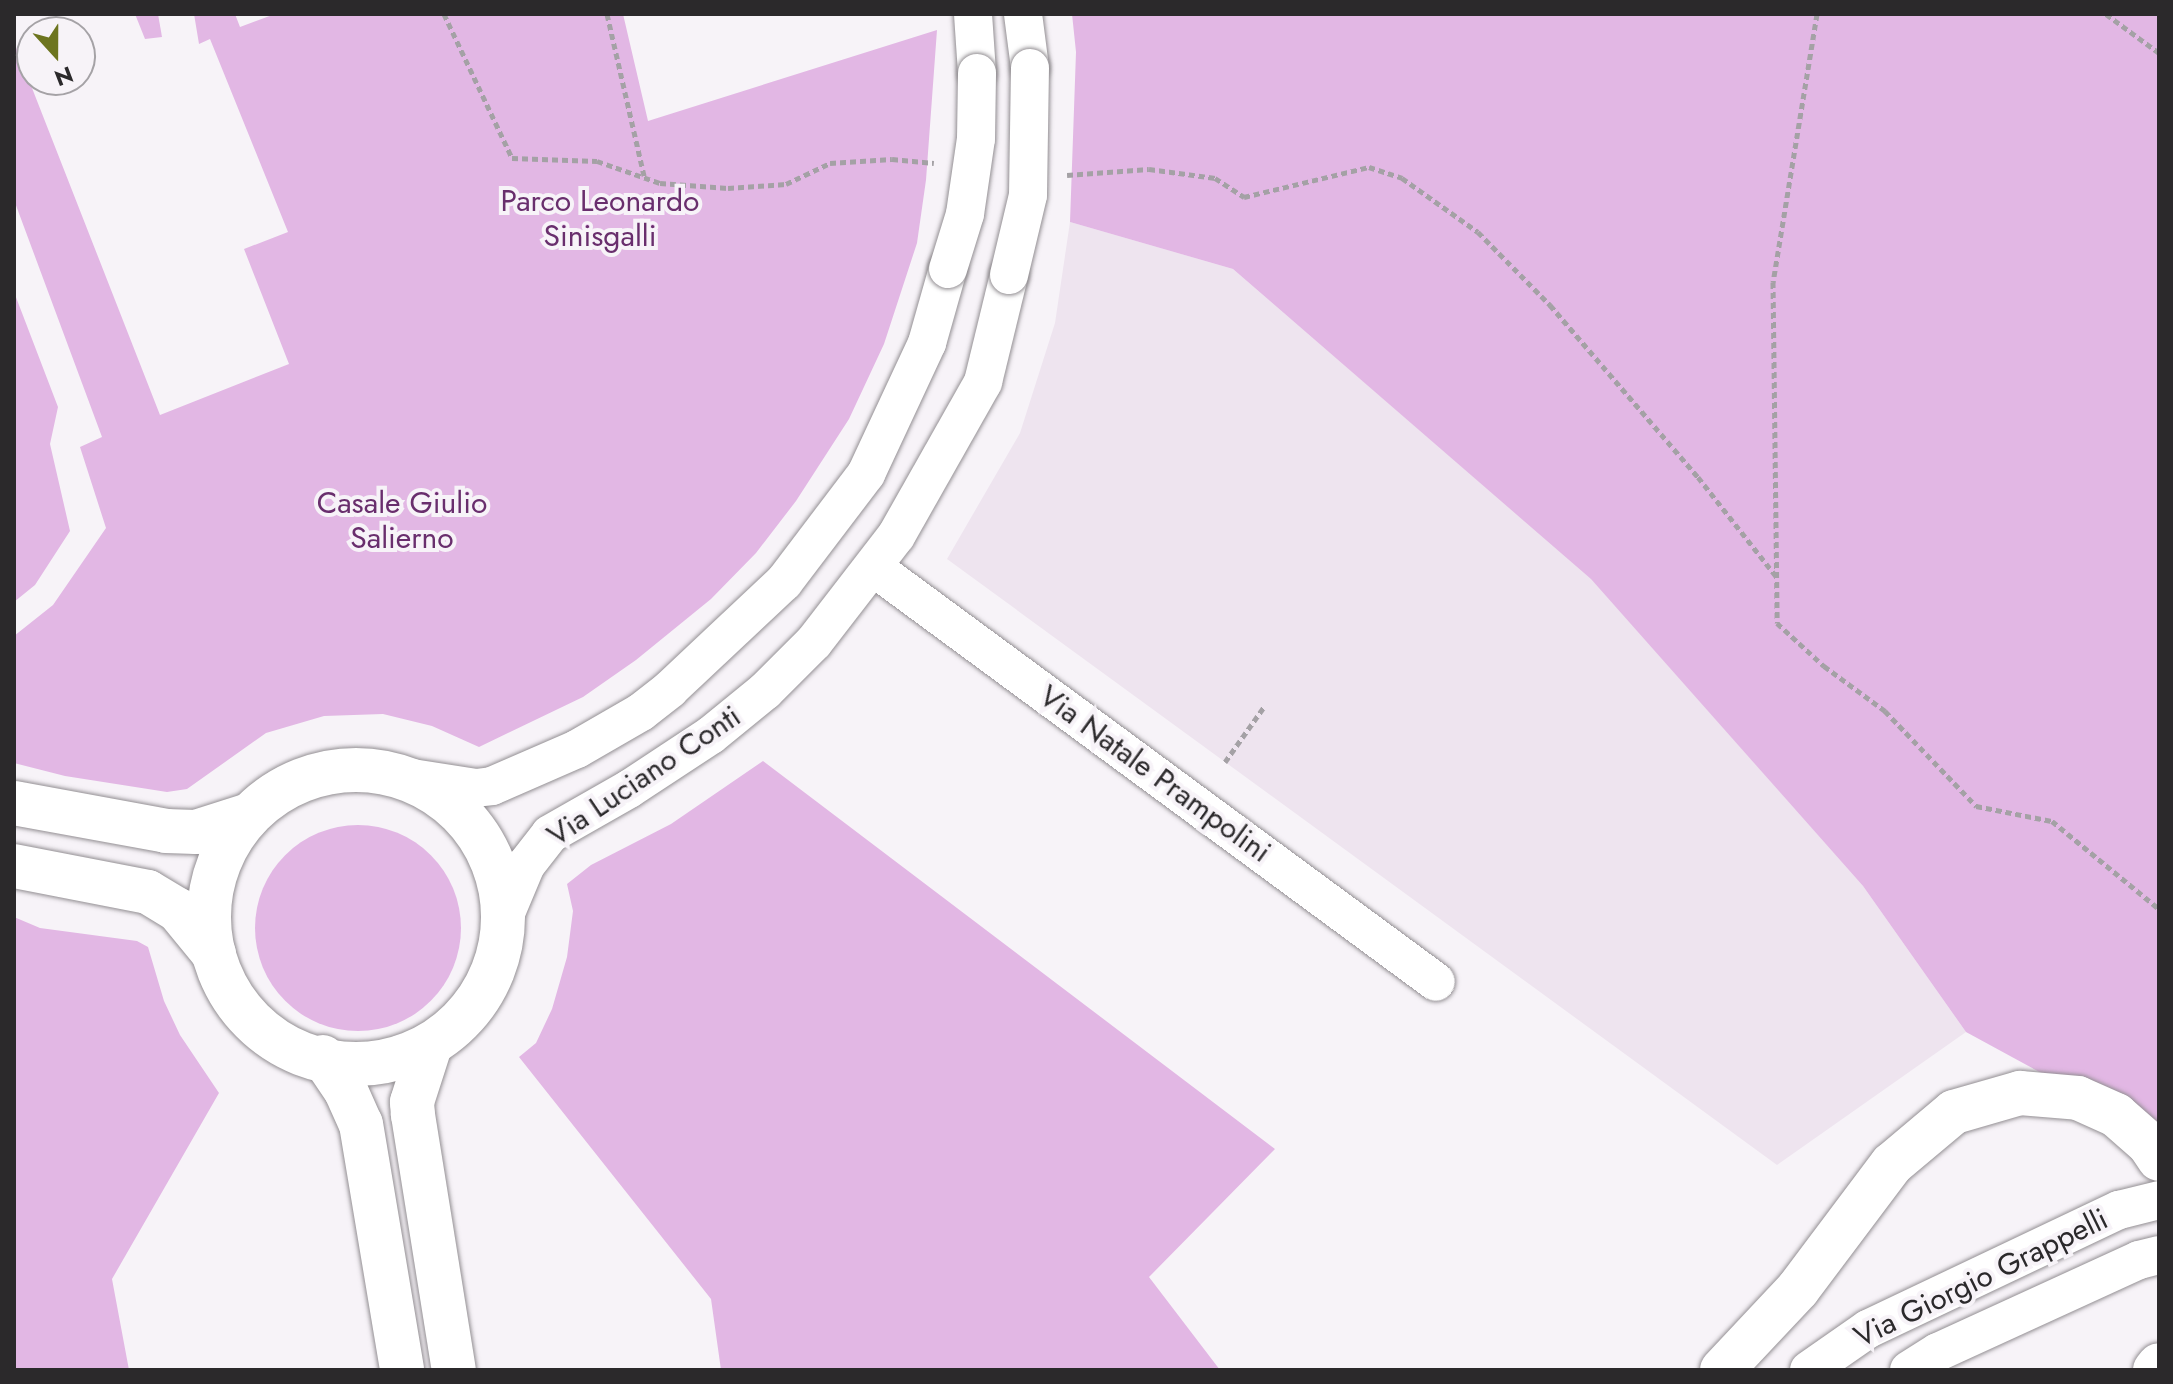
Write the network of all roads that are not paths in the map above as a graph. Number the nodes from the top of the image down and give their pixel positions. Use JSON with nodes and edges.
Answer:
{"nodes":[{"id":1,"x":973,"y":14,"type":"edge"},
{"id":2,"x":1023,"y":14,"type":"edge"},
{"id":3,"x":845,"y":502,"type":"junction"},
{"id":4,"x":896,"y":536,"type":"junction"},
{"id":5,"x":873,"y":567,"type":"junction"},
{"id":6,"x":399,"y":776,"type":"junction"},
{"id":7,"x":14,"y":803,"type":"edge"},
{"id":8,"x":249,"y":815,"type":"junction"},
{"id":9,"x":14,"y":866,"type":"edge"},
{"id":10,"x":503,"y":920,"type":"junction"},
{"id":11,"x":214,"y":954,"type":"junction"},
{"id":12,"x":1436,"y":982,"type":"dead end"},
{"id":13,"x":429,"y":1049,"type":"junction"},
{"id":14,"x":323,"y":1057,"type":"junction"},
{"id":15,"x":2159,"y":1159,"type":"edge"},
{"id":16,"x":2159,"y":1200,"type":"edge"},
{"id":17,"x":2149,"y":1257,"type":"edge"},
{"id":18,"x":2159,"y":1365,"type":"edge"},
{"id":19,"x":402,"y":1370,"type":"edge"},
{"id":20,"x":454,"y":1370,"type":"edge"},
{"id":21,"x":1722,"y":1370,"type":"edge"},
{"id":22,"x":1809,"y":1370,"type":"edge"},
{"id":23,"x":1909,"y":1370,"type":"edge"},
{"id":24,"x":2155,"y":1370,"type":"edge"}],
"edges":[{"from":1,"to":3,"type":"street","name":"Via Luciano Conti","bridge":true},
{"from":2,"to":4,"type":"street","name":"Via Luciano Conti","bridge":true},
{"from":3,"to":4,"type":"street"},
{"from":3,"to":6,"type":"street","name":"Via Luciano Conti"},
{"from":4,"to":5,"type":"street","name":"Via Luciano Conti"},
{"from":5,"to":10,"type":"street","name":"Via Luciano Conti"},
{"from":5,"to":12,"type":"street","name":"Via Natale Prampolini"},
{"from":6,"to":8,"type":"main road"},
{"from":6,"to":10,"type":"main road"},
{"from":7,"to":8,"type":"main road"},
{"from":8,"to":11,"type":"main road"},
{"from":9,"to":11,"type":"main road"},
{"from":10,"to":13,"type":"main road"},
{"from":11,"to":14,"type":"main road"},
{"from":13,"to":14,"type":"main road"},
{"from":13,"to":20,"type":"main road"},
{"from":14,"to":19,"type":"main road"},
{"from":15,"to":21,"type":"main road"},
{"from":16,"to":22,"type":"street","name":"Via Giorgio Grappelli"},
{"from":17,"to":23,"type":"street","name":"Via Giorgio Grappelli"},
{"from":18,"to":24,"type":"main road"}]}
